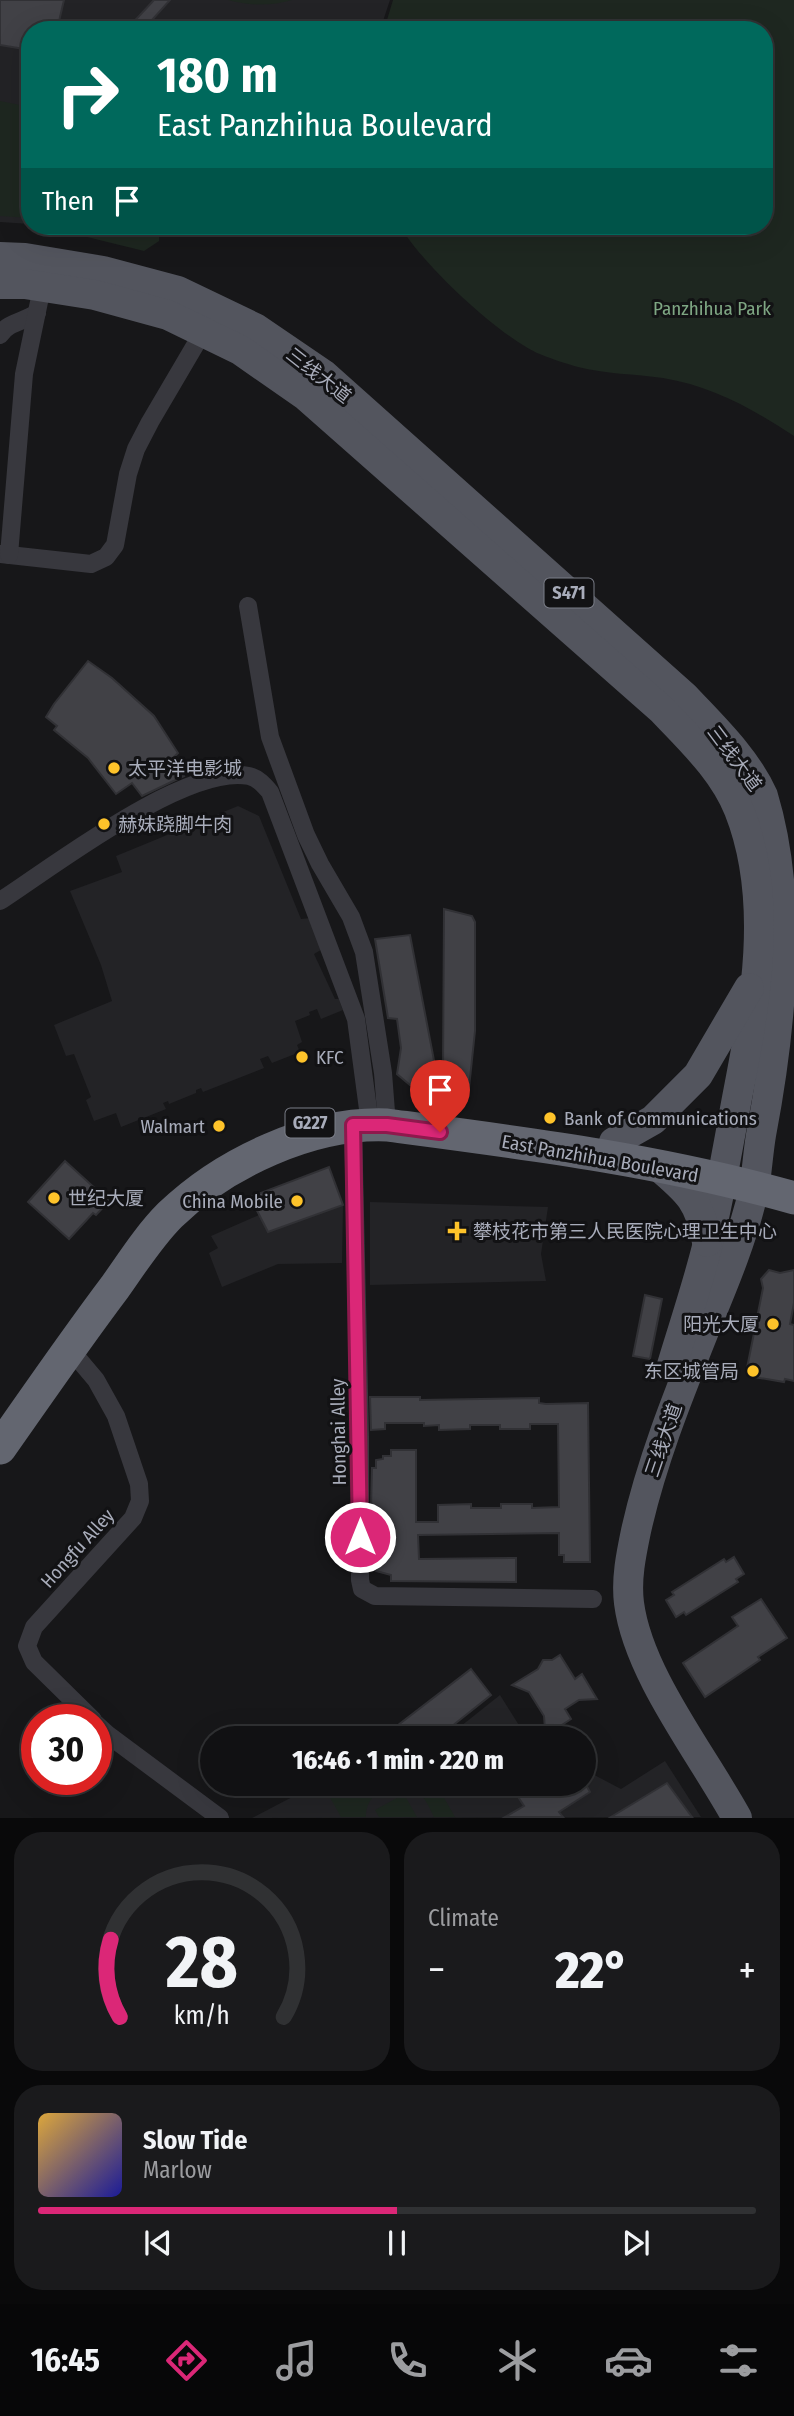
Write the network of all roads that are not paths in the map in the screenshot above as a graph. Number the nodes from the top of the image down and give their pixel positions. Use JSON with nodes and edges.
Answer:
{"nodes":[{"id":1,"x":0,"y":257,"type":"edge"},
{"id":2,"x":0,"y":284,"type":"edge"},
{"id":3,"x":42,"y":287,"type":"junction"},
{"id":4,"x":209,"y":321,"type":"junction"},
{"id":5,"x":0,"y":335,"type":"edge"},
{"id":6,"x":4,"y":555,"type":"edge"},
{"id":7,"x":248,"y":606,"type":"dead end"},
{"id":8,"x":0,"y":901,"type":"edge"},
{"id":9,"x":756,"y":975,"type":"junction"},
{"id":10,"x":775,"y":1064,"type":"junction"},
{"id":11,"x":794,"y":1092,"type":"edge"},
{"id":12,"x":373,"y":1119,"type":"junction"},
{"id":13,"x":614,"y":1142,"type":"junction"},
{"id":14,"x":658,"y":1166,"type":"junction"},
{"id":15,"x":739,"y":1173,"type":"junction"},
{"id":16,"x":794,"y":1176,"type":"edge"},
{"id":17,"x":794,"y":1199,"type":"edge"},
{"id":18,"x":742,"y":1228,"type":"junction"},
{"id":19,"x":708,"y":1245,"type":"junction"},
{"id":20,"x":69,"y":1348,"type":"junction"},
{"id":21,"x":677,"y":1376,"type":"junction"},
{"id":22,"x":0,"y":1428,"type":"edge"},
{"id":23,"x":0,"y":1448,"type":"edge"},
{"id":24,"x":593,"y":1599,"type":"dead end"},
{"id":25,"x":77,"y":1704,"type":"edge"},
{"id":26,"x":112,"y":1738,"type":"edge"},
{"id":27,"x":689,"y":1753,"type":"junction"},
{"id":28,"x":217,"y":1816,"type":"edge"},
{"id":29,"x":720,"y":1818,"type":"edge"},
{"id":30,"x":737,"y":1818,"type":"edge"}],
"edges":[{"from":1,"to":3,"type":"main road","name":"三线大道","number":"S471"},
{"from":2,"to":3,"type":"main road","name":"三线大道","number":"S471"},
{"from":3,"to":4,"type":"main road","name":"三线大道","number":"S471"},
{"from":3,"to":5,"type":"street"},
{"from":3,"to":6,"type":"street"},
{"from":4,"to":6,"type":"street"},
{"from":4,"to":9,"type":"main road","name":"三线大道","number":"S471"},
{"from":4,"to":10,"type":"main road","name":"三线大道","number":"S471"},
{"from":7,"to":12,"type":"street"},
{"from":8,"to":12,"type":"street"},
{"from":9,"to":13,"type":"main road"},
{"from":9,"to":15,"type":"main road","name":"三线大道","number":"S471"},
{"from":10,"to":11,"type":"main road"},
{"from":10,"to":15,"type":"main road","name":"三线大道","number":"S471"},
{"from":12,"to":13,"type":"highway","name":"East Panzhihua Boulevard","number":"G227"},
{"from":12,"to":14,"type":"highway","name":"East Panzhihua Boulevard","number":"G227"},
{"from":12,"to":20,"type":"highway","name":"East Panzhihua Boulevard","number":"G227"},
{"from":12,"to":22,"type":"highway","name":"East Panzhihua Boulevard","number":"G227"},
{"from":12,"to":24,"type":"street","name":"Honghai Alley"},
{"from":13,"to":15,"type":"highway","name":"East Panzhihua Boulevard","number":"G227"},
{"from":14,"to":15,"type":"highway","name":"East Panzhihua Boulevard","number":"G227"},
{"from":14,"to":19,"type":"main road"},
{"from":15,"to":16,"type":"highway","name":"East Panzhihua Boulevard","number":"G227"},
{"from":15,"to":17,"type":"highway","name":"East Panzhihua Boulevard","number":"G227"},
{"from":15,"to":18,"type":"main road","name":"三线大道"},
{"from":15,"to":19,"type":"main road","name":"三线大道"},
{"from":17,"to":18,"type":"main road"},
{"from":18,"to":21,"type":"main road","name":"三线大道"},
{"from":19,"to":21,"type":"main road","name":"三线大道"},
{"from":20,"to":23,"type":"highway","name":"East Panzhihua Boulevard","number":"G227"},
{"from":20,"to":25,"type":"street","name":"Hongfu Alley"},
{"from":21,"to":27,"type":"main road","name":"三线大道"},
{"from":26,"to":28,"type":"street","name":"Hongfu Alley"},
{"from":27,"to":29,"type":"main road","name":"三线大道"},
{"from":27,"to":30,"type":"main road","name":"三线大道"}]}
